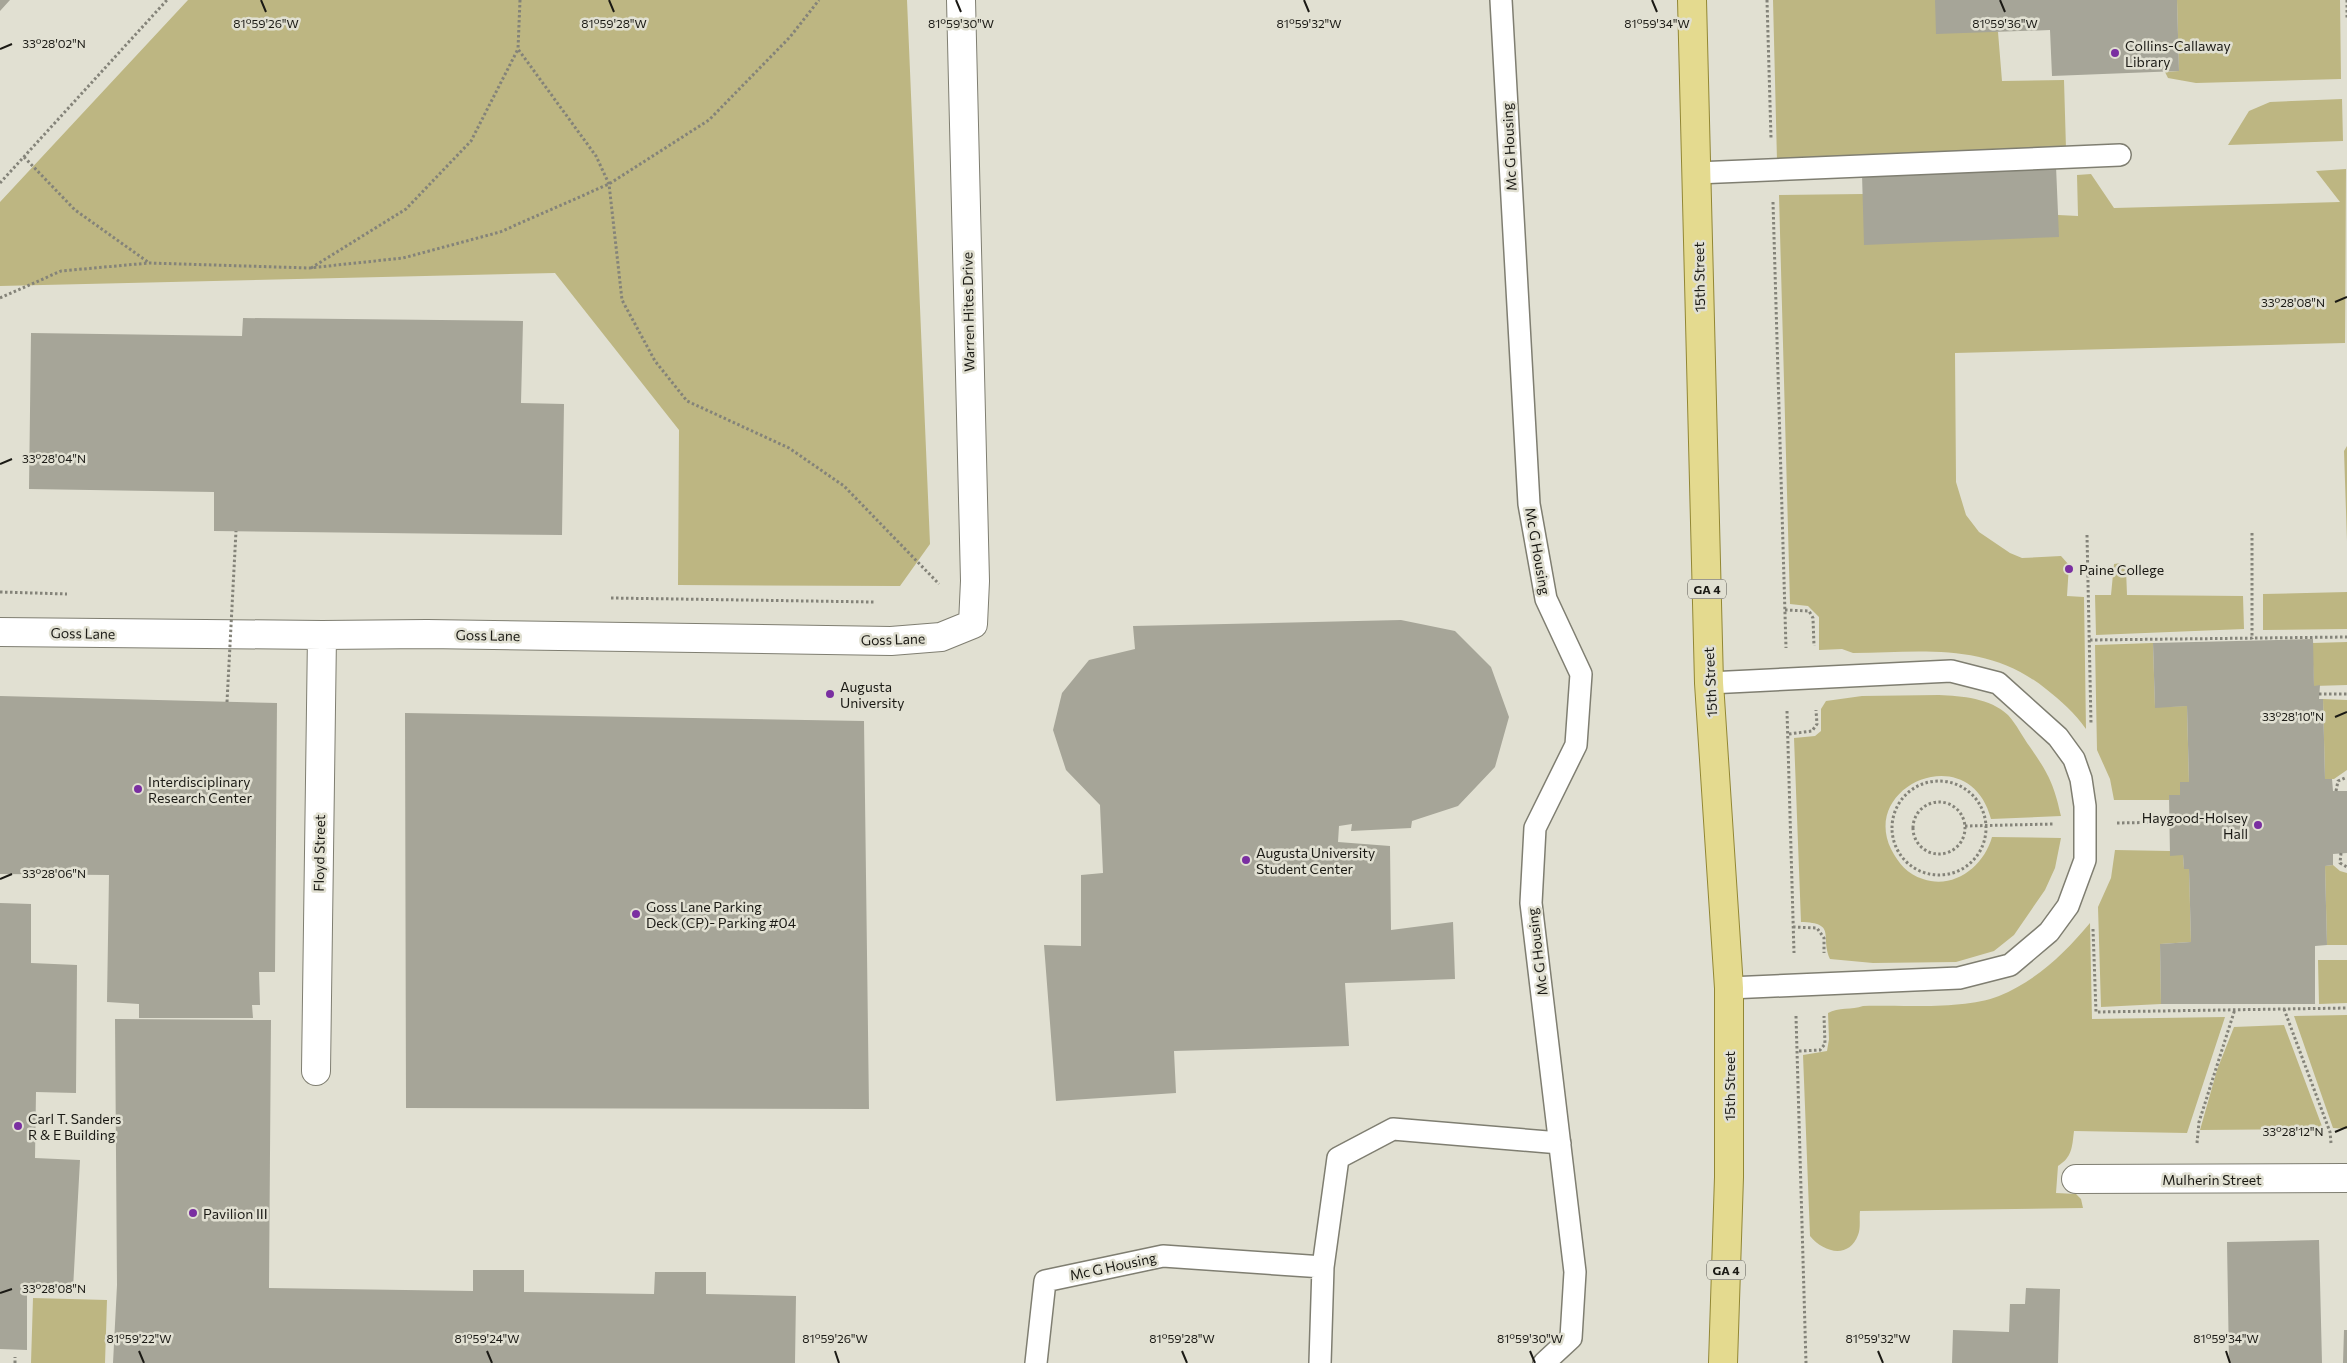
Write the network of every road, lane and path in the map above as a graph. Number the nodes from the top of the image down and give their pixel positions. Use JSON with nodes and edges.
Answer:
{"nodes":[{"id":1,"x":167,"y":0,"type":"edge"},
{"id":2,"x":520,"y":0,"type":"edge"},
{"id":3,"x":819,"y":0,"type":"edge"},
{"id":4,"x":961,"y":0,"type":"edge"},
{"id":5,"x":1501,"y":0,"type":"edge"},
{"id":6,"x":1692,"y":0,"type":"edge"},
{"id":7,"x":2347,"y":0,"type":"edge"},
{"id":8,"x":2347,"y":19,"type":"edge"},
{"id":9,"x":518,"y":49,"type":"junction"},
{"id":10,"x":2120,"y":155,"type":"dead end"},
{"id":11,"x":24,"y":157,"type":"junction"},
{"id":12,"x":1696,"y":173,"type":"junction"},
{"id":13,"x":0,"y":183,"type":"edge"},
{"id":14,"x":609,"y":184,"type":"junction"},
{"id":15,"x":148,"y":263,"type":"junction"},
{"id":16,"x":309,"y":268,"type":"junction"},
{"id":17,"x":0,"y":298,"type":"edge"},
{"id":18,"x":236,"y":531,"type":"dead end"},
{"id":19,"x":2252,"y":533,"type":"dead end"},
{"id":20,"x":2087,"y":535,"type":"dead end"},
{"id":21,"x":943,"y":589,"type":"dead end"},
{"id":22,"x":0,"y":592,"type":"edge"},
{"id":23,"x":73,"y":594,"type":"dead end"},
{"id":24,"x":228,"y":596,"type":"dead end"},
{"id":25,"x":238,"y":596,"type":"dead end"},
{"id":26,"x":610,"y":598,"type":"dead end"},
{"id":27,"x":880,"y":602,"type":"dead end"},
{"id":28,"x":973,"y":624,"type":"joint"},
{"id":29,"x":0,"y":632,"type":"edge"},
{"id":30,"x":322,"y":635,"type":"junction"},
{"id":31,"x":2347,"y":637,"type":"edge"},
{"id":32,"x":2252,"y":638,"type":"junction"},
{"id":33,"x":2090,"y":640,"type":"junction"},
{"id":34,"x":1709,"y":683,"type":"junction"},
{"id":35,"x":2319,"y":694,"type":"dead end"},
{"id":36,"x":2347,"y":694,"type":"edge"},
{"id":37,"x":227,"y":702,"type":"dead end"},
{"id":38,"x":2091,"y":728,"type":"dead end"},
{"id":39,"x":2347,"y":777,"type":"edge"},
{"id":40,"x":2336,"y":791,"type":"dead end"},
{"id":41,"x":1946,"y":853,"type":"joint"},
{"id":42,"x":2341,"y":853,"type":"dead end"},
{"id":43,"x":2347,"y":867,"type":"edge"},
{"id":44,"x":1966,"y":868,"type":"joint"},
{"id":45,"x":2093,"y":923,"type":"dead end"},
{"id":46,"x":1729,"y":988,"type":"junction"},
{"id":47,"x":2347,"y":1008,"type":"edge"},
{"id":48,"x":2235,"y":1009,"type":"junction"},
{"id":49,"x":2284,"y":1009,"type":"junction"},
{"id":50,"x":316,"y":1071,"type":"dead end"},
{"id":51,"x":1560,"y":1143,"type":"junction"},
{"id":52,"x":2340,"y":1178,"type":"edge"},
{"id":53,"x":2076,"y":1179,"type":"dead end"},
{"id":54,"x":2194,"y":1179,"type":"junction"},
{"id":55,"x":1323,"y":1268,"type":"junction"},
{"id":56,"x":15,"y":1358,"type":"dead end"},
{"id":57,"x":15,"y":1363,"type":"edge"},
{"id":58,"x":1036,"y":1363,"type":"edge"},
{"id":59,"x":1320,"y":1363,"type":"edge"},
{"id":60,"x":1544,"y":1363,"type":"edge"},
{"id":61,"x":1723,"y":1363,"type":"edge"}],
"edges":[{"from":1,"to":11,"type":"path"},
{"from":2,"to":9,"type":"path"},
{"from":3,"to":14,"type":"path"},
{"from":4,"to":28,"type":"street","name":"Warren Hites Drive"},
{"from":5,"to":51,"type":"lane","name":"Mc G Housing"},
{"from":6,"to":12,"type":"main road","name":"15th Street","number":"GA 4"},
{"from":7,"to":8,"type":"path"},
{"from":9,"to":14,"type":"path"},
{"from":9,"to":16,"type":"path"},
{"from":10,"to":12,"type":"lane"},
{"from":11,"to":13,"type":"path"},
{"from":11,"to":15,"type":"path"},
{"from":12,"to":34,"type":"main road","name":"15th Street","number":"GA 4"},
{"from":14,"to":16,"type":"path"},
{"from":14,"to":21,"type":"path"},
{"from":15,"to":16,"type":"path"},
{"from":15,"to":17,"type":"path"},
{"from":18,"to":37,"type":"path","bridge":true},
{"from":19,"to":32,"type":"path"},
{"from":20,"to":33,"type":"path"},
{"from":22,"to":23,"type":"path"},
{"from":24,"to":25,"type":"path"},
{"from":26,"to":27,"type":"path"},
{"from":28,"to":30,"type":"street","name":"Goss Lane"},
{"from":29,"to":30,"type":"street","name":"Goss Lane"},
{"from":30,"to":50,"type":"street","name":"Floyd Street"},
{"from":31,"to":32,"type":"path"},
{"from":32,"to":33,"type":"path"},
{"from":33,"to":38,"type":"path"},
{"from":34,"to":46,"type":"main road","name":"15th Street","number":"GA 4"},
{"from":34,"to":46,"type":"lane"},
{"from":35,"to":36,"type":"path"},
{"from":39,"to":40,"type":"path"},
{"from":41,"to":41,"type":"path"},
{"from":42,"to":43,"type":"path"},
{"from":44,"to":44,"type":"path"},
{"from":45,"to":48,"type":"path"},
{"from":46,"to":61,"type":"main road","name":"15th Street","number":"GA 4"},
{"from":47,"to":49,"type":"path"},
{"from":48,"to":49,"type":"path"},
{"from":48,"to":54,"type":"path"},
{"from":49,"to":52,"type":"path"},
{"from":51,"to":55,"type":"lane"},
{"from":51,"to":60,"type":"lane","name":"Mc G Housing"},
{"from":52,"to":54,"type":"street","name":"Mulherin Street"},
{"from":53,"to":54,"type":"street","name":"Mulherin Street"},
{"from":55,"to":58,"type":"lane","name":"Mc G Housing"},
{"from":55,"to":59,"type":"lane"},
{"from":56,"to":57,"type":"path"}]}
